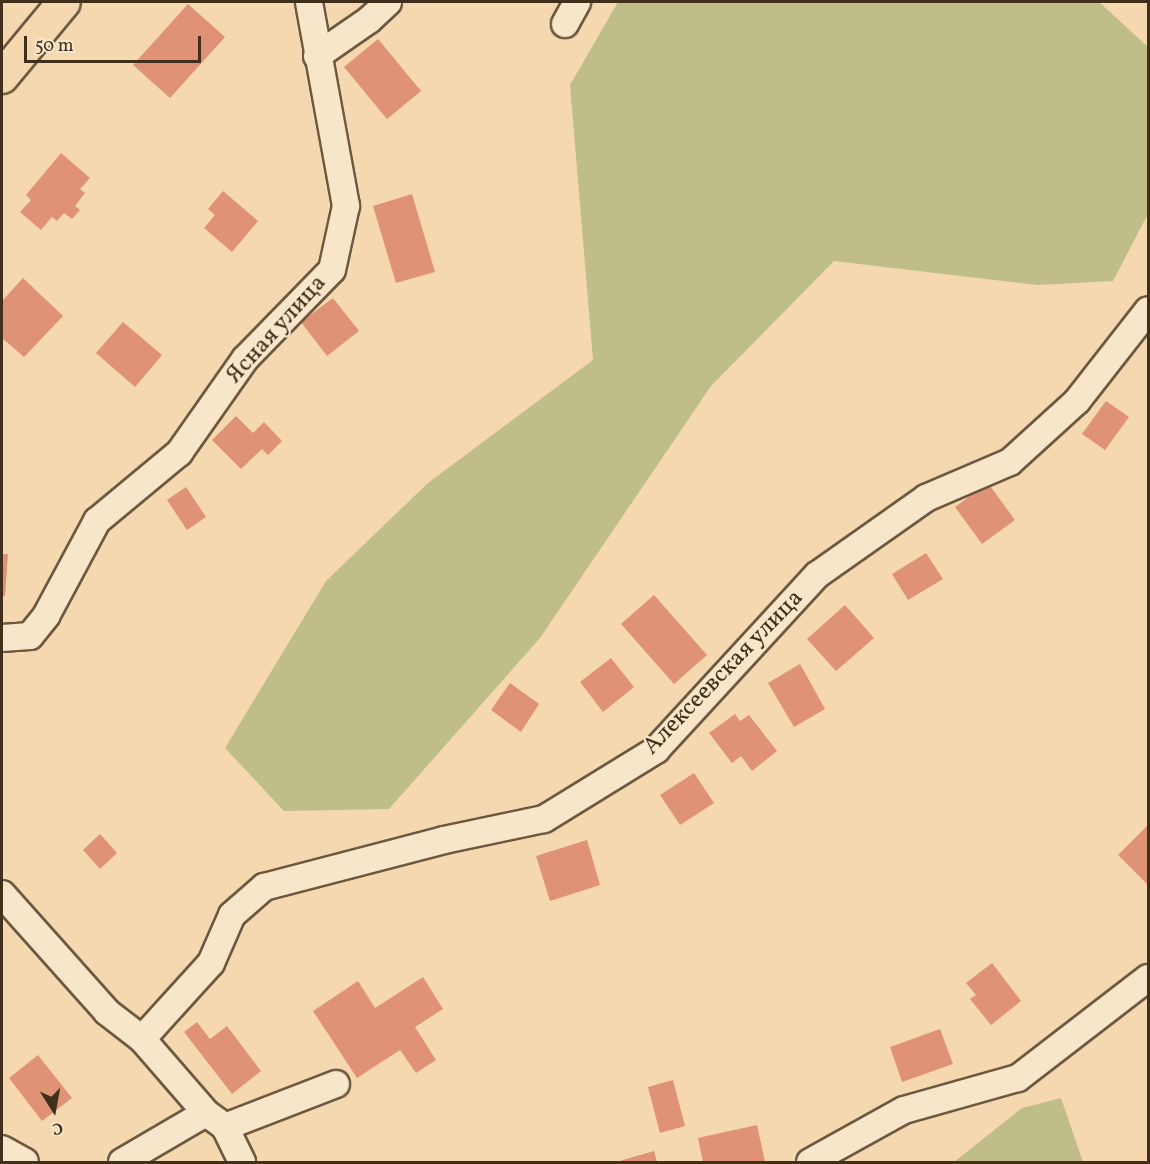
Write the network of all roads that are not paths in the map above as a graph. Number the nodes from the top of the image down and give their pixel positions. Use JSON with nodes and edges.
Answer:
{"nodes":[{"id":1,"x":64,"y":2,"type":"edge"},
{"id":2,"x":309,"y":2,"type":"edge"},
{"id":3,"x":388,"y":2,"type":"edge"},
{"id":4,"x":577,"y":2,"type":"edge"},
{"id":5,"x":565,"y":24,"type":"dead end"},
{"id":6,"x":317,"y":56,"type":"junction"},
{"id":7,"x":2,"y":77,"type":"edge"},
{"id":8,"x":1149,"y":310,"type":"edge"},
{"id":9,"x":2,"y":638,"type":"edge"},
{"id":10,"x":2,"y":894,"type":"edge"},
{"id":11,"x":1149,"y":978,"type":"edge"},
{"id":12,"x":142,"y":1039,"type":"junction"},
{"id":13,"x":336,"y":1084,"type":"dead end"},
{"id":14,"x":215,"y":1120,"type":"junction"},
{"id":15,"x":2,"y":1149,"type":"edge"},
{"id":16,"x":25,"y":1162,"type":"edge"},
{"id":17,"x":122,"y":1162,"type":"edge"},
{"id":18,"x":242,"y":1162,"type":"edge"},
{"id":19,"x":810,"y":1162,"type":"edge"}],
"edges":[{"from":1,"to":7,"type":"main road"},
{"from":2,"to":6,"type":"street","name":"Ясная улица"},
{"from":3,"to":6,"type":"street"},
{"from":4,"to":5,"type":"street"},
{"from":6,"to":9,"type":"street","name":"Ясная улица"},
{"from":8,"to":12,"type":"street","name":"Алексеевская улица"},
{"from":10,"to":12,"type":"street"},
{"from":11,"to":19,"type":"street"},
{"from":12,"to":14,"type":"street"},
{"from":13,"to":14,"type":"street"},
{"from":14,"to":17,"type":"street"},
{"from":14,"to":18,"type":"street"},
{"from":15,"to":16,"type":"street"}]}
